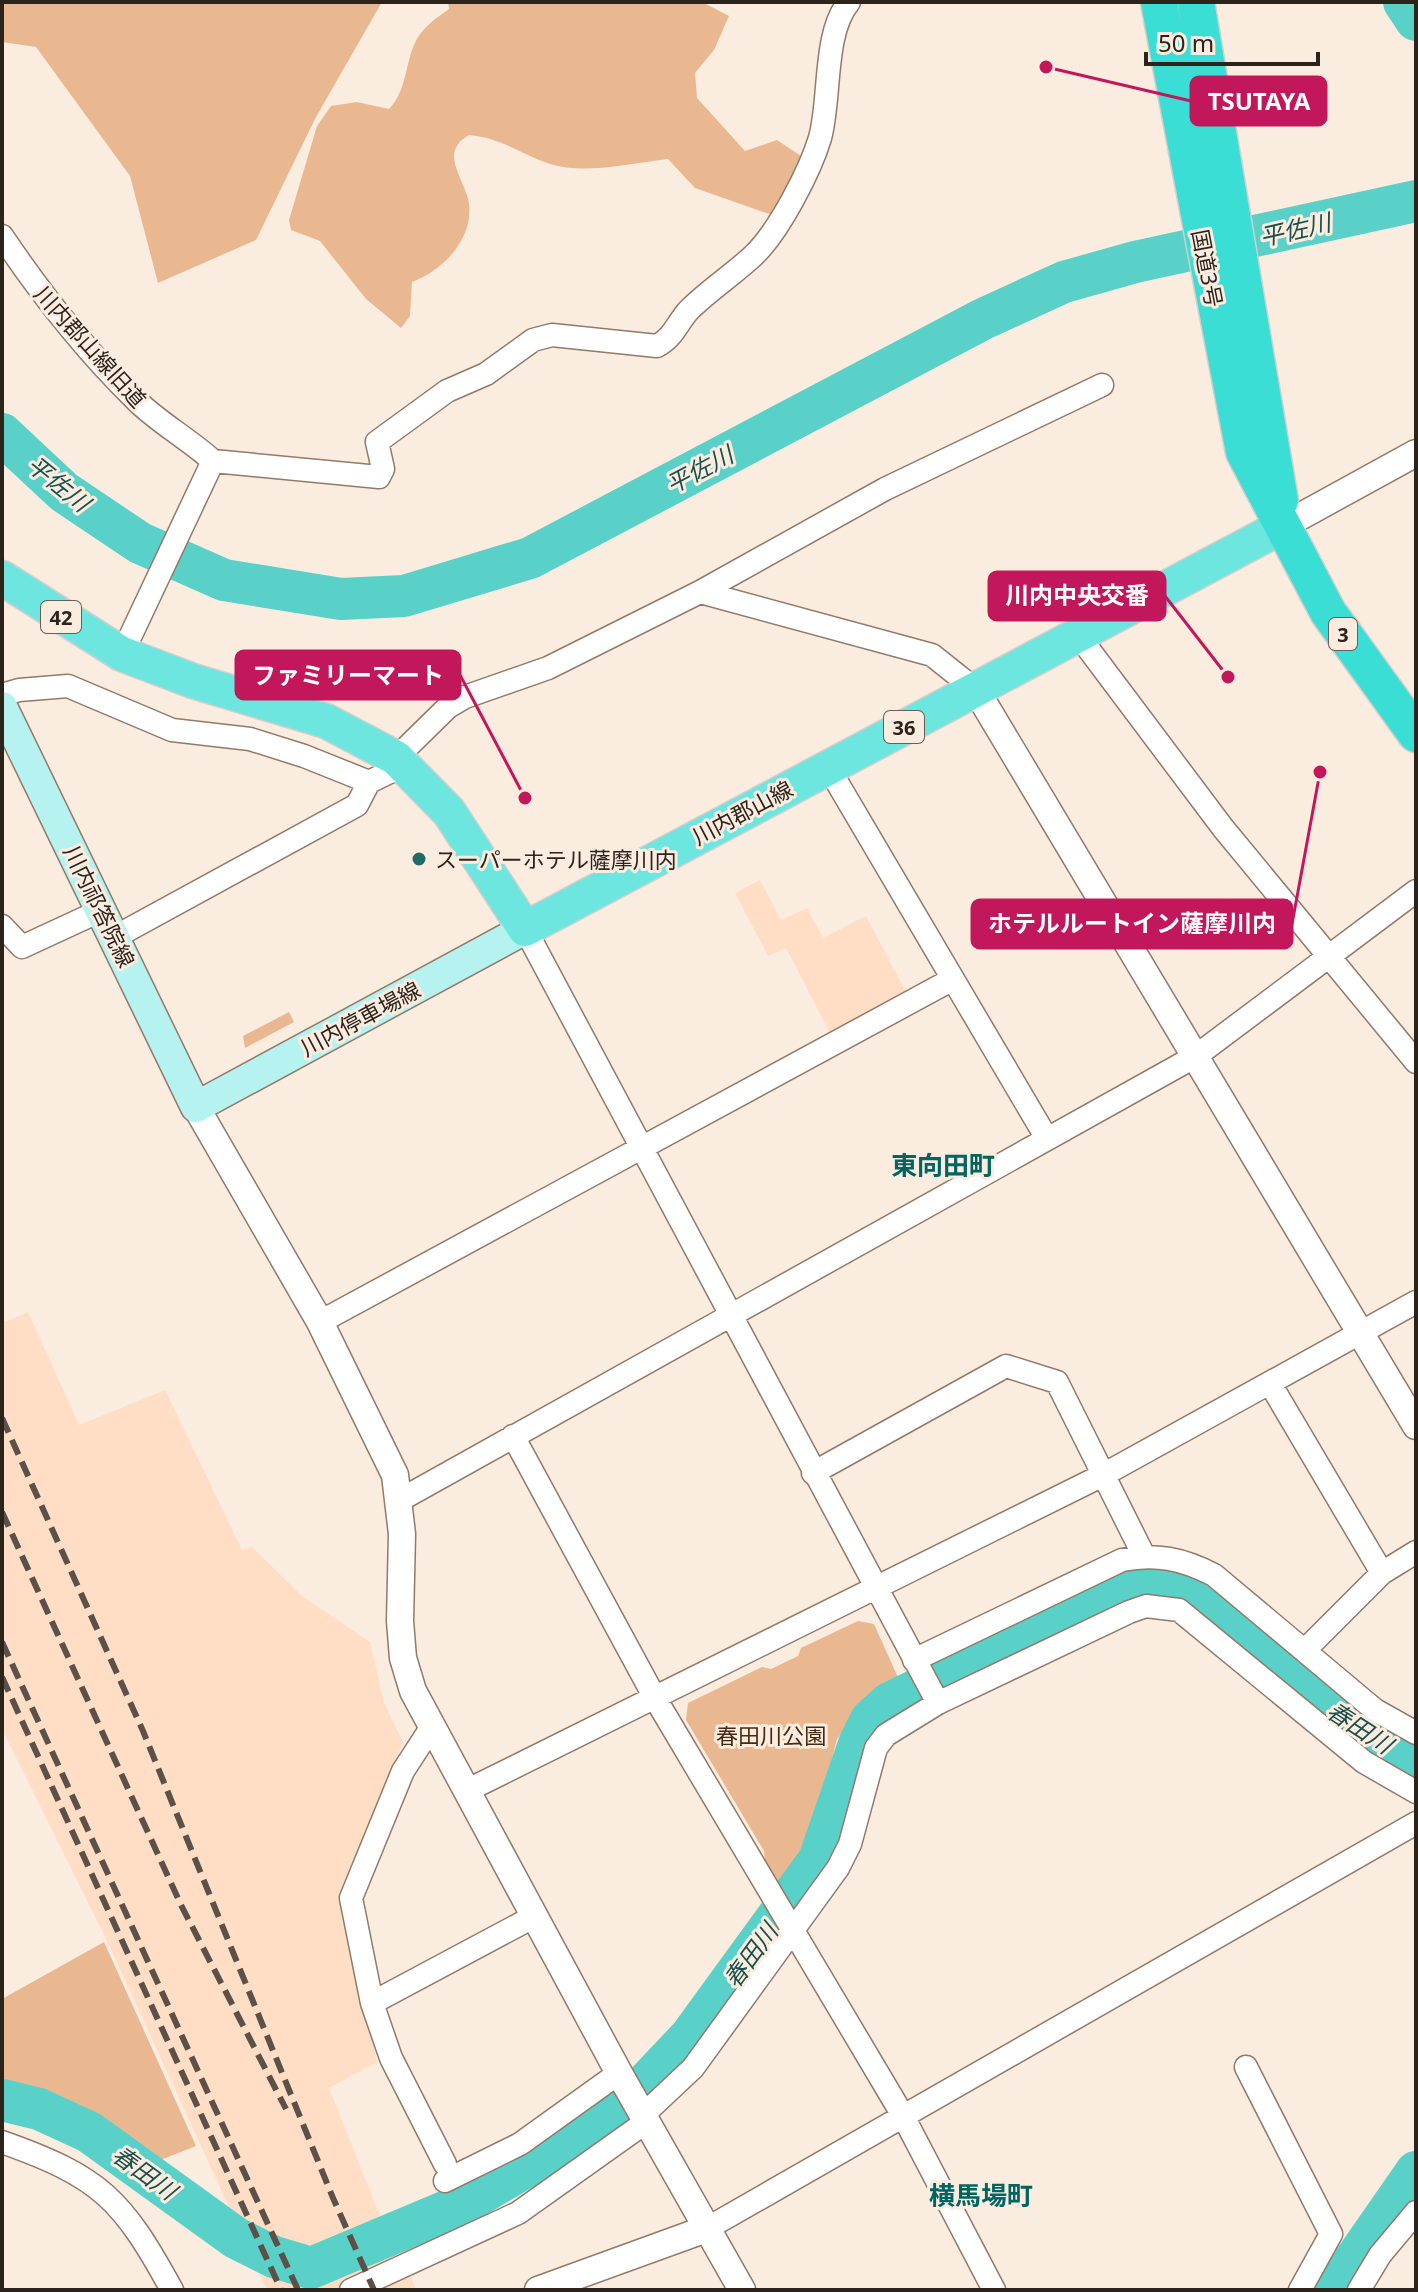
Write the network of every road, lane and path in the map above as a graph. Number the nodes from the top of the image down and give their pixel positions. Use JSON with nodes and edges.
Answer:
{"nodes":[{"id":1,"x":849,"y":2,"type":"edge"},
{"id":2,"x":1159,"y":2,"type":"edge"},
{"id":3,"x":1196,"y":2,"type":"edge"},
{"id":4,"x":2,"y":236,"type":"edge"},
{"id":5,"x":1102,"y":385,"type":"dead end"},
{"id":6,"x":1416,"y":453,"type":"edge"},
{"id":7,"x":213,"y":461,"type":"junction"},
{"id":8,"x":1283,"y":526,"type":"junction"},
{"id":9,"x":2,"y":578,"type":"edge"},
{"id":10,"x":700,"y":592,"type":"junction"},
{"id":11,"x":1078,"y":635,"type":"junction"},
{"id":12,"x":122,"y":654,"type":"junction"},
{"id":13,"x":976,"y":690,"type":"junction"},
{"id":14,"x":2,"y":695,"type":"edge"},
{"id":15,"x":2,"y":707,"type":"edge"},
{"id":16,"x":1416,"y":734,"type":"edge"},
{"id":17,"x":400,"y":762,"type":"junction"},
{"id":18,"x":828,"y":767,"type":"junction"},
{"id":19,"x":369,"y":782,"type":"junction"},
{"id":20,"x":1416,"y":891,"type":"edge"},
{"id":21,"x":108,"y":923,"type":"junction"},
{"id":22,"x":2,"y":926,"type":"edge"},
{"id":23,"x":525,"y":929,"type":"junction"},
{"id":24,"x":1329,"y":956,"type":"junction"},
{"id":25,"x":953,"y":979,"type":"junction"},
{"id":26,"x":1196,"y":1056,"type":"junction"},
{"id":27,"x":1416,"y":1062,"type":"edge"},
{"id":28,"x":196,"y":1107,"type":"junction"},
{"id":29,"x":1046,"y":1137,"type":"junction"},
{"id":30,"x":641,"y":1147,"type":"junction"},
{"id":31,"x":1416,"y":1302,"type":"edge"},
{"id":32,"x":730,"y":1316,"type":"junction"},
{"id":33,"x":320,"y":1322,"type":"junction"},
{"id":34,"x":1361,"y":1335,"type":"junction"},
{"id":35,"x":1271,"y":1385,"type":"junction"},
{"id":36,"x":1416,"y":1426,"type":"edge"},
{"id":37,"x":513,"y":1436,"type":"junction"},
{"id":38,"x":813,"y":1473,"type":"junction"},
{"id":39,"x":1103,"y":1475,"type":"junction"},
{"id":40,"x":400,"y":1500,"type":"junction"},
{"id":41,"x":1416,"y":1552,"type":"edge"},
{"id":42,"x":1144,"y":1556,"type":"junction"},
{"id":43,"x":1382,"y":1573,"type":"junction"},
{"id":44,"x":874,"y":1588,"type":"junction"},
{"id":45,"x":1305,"y":1650,"type":"junction"},
{"id":46,"x":916,"y":1665,"type":"junction"},
{"id":47,"x":655,"y":1698,"type":"junction"},
{"id":48,"x":936,"y":1700,"type":"junction"},
{"id":49,"x":431,"y":1728,"type":"junction"},
{"id":50,"x":1416,"y":1733,"type":"edge"},
{"id":51,"x":466,"y":1791,"type":"junction"},
{"id":52,"x":1416,"y":1792,"type":"edge"},
{"id":53,"x":1416,"y":1823,"type":"edge"},
{"id":54,"x":535,"y":1916,"type":"junction"},
{"id":55,"x":790,"y":1929,"type":"junction"},
{"id":56,"x":372,"y":2003,"type":"junction"},
{"id":57,"x":1246,"y":2067,"type":"dead end"},
{"id":58,"x":621,"y":2076,"type":"junction"},
{"id":59,"x":902,"y":2114,"type":"junction"},
{"id":60,"x":643,"y":2116,"type":"junction"},
{"id":61,"x":2,"y":2142,"type":"edge"},
{"id":62,"x":1416,"y":2212,"type":"edge"},
{"id":63,"x":706,"y":2229,"type":"junction"},
{"id":64,"x":172,"y":2290,"type":"edge"},
{"id":65,"x":351,"y":2290,"type":"edge"},
{"id":66,"x":538,"y":2290,"type":"edge"},
{"id":67,"x":742,"y":2290,"type":"edge"},
{"id":68,"x":994,"y":2290,"type":"edge"},
{"id":69,"x":1300,"y":2290,"type":"edge"},
{"id":70,"x":1359,"y":2290,"type":"edge"}],
"edges":[{"from":1,"to":7,"type":"street"},
{"from":2,"to":8,"type":"highway","name":"国道3号","number":"3"},
{"from":3,"to":8,"type":"highway","name":"国道3号","number":"3"},
{"from":4,"to":7,"type":"street","name":"川内郡山線旧道"},
{"from":5,"to":10,"type":"street"},
{"from":6,"to":8,"type":"street"},
{"from":7,"to":12,"type":"street"},
{"from":8,"to":11,"type":"main road","name":"川内郡山線","number":"36"},
{"from":8,"to":16,"type":"highway","name":"国道3号","number":"3"},
{"from":9,"to":12,"type":"main road","number":"42"},
{"from":10,"to":13,"type":"street"},
{"from":10,"to":17,"type":"street"},
{"from":11,"to":13,"type":"main road","name":"川内郡山線","number":"36"},
{"from":11,"to":24,"type":"street"},
{"from":12,"to":17,"type":"main road"},
{"from":13,"to":18,"type":"main road","name":"川内郡山線","number":"36"},
{"from":13,"to":26,"type":"street"},
{"from":14,"to":19,"type":"street"},
{"from":15,"to":21,"type":"main road","name":"川内祁答院線"},
{"from":17,"to":19,"type":"street"},
{"from":17,"to":23,"type":"main road"},
{"from":18,"to":23,"type":"main road","name":"川内郡山線","number":"36"},
{"from":18,"to":25,"type":"street"},
{"from":19,"to":21,"type":"street"},
{"from":20,"to":24,"type":"street"},
{"from":21,"to":22,"type":"street"},
{"from":21,"to":28,"type":"main road","name":"川内祁答院線"},
{"from":23,"to":28,"type":"main road","name":"川内停車場線"},
{"from":23,"to":30,"type":"street"},
{"from":24,"to":26,"type":"street"},
{"from":24,"to":27,"type":"street"},
{"from":25,"to":29,"type":"street"},
{"from":25,"to":30,"type":"street"},
{"from":26,"to":29,"type":"street"},
{"from":26,"to":34,"type":"street"},
{"from":28,"to":33,"type":"street"},
{"from":29,"to":32,"type":"street"},
{"from":30,"to":32,"type":"street"},
{"from":30,"to":33,"type":"street"},
{"from":31,"to":34,"type":"street"},
{"from":32,"to":37,"type":"street"},
{"from":32,"to":38,"type":"street"},
{"from":33,"to":40,"type":"street"},
{"from":34,"to":35,"type":"street"},
{"from":34,"to":36,"type":"street"},
{"from":35,"to":39,"type":"street"},
{"from":35,"to":43,"type":"street"},
{"from":37,"to":40,"type":"street"},
{"from":37,"to":47,"type":"street"},
{"from":38,"to":39,"type":"street"},
{"from":38,"to":44,"type":"street"},
{"from":39,"to":42,"type":"street"},
{"from":39,"to":44,"type":"street"},
{"from":40,"to":49,"type":"street"},
{"from":41,"to":43,"type":"street"},
{"from":42,"to":45,"type":"street"},
{"from":42,"to":46,"type":"street"},
{"from":43,"to":45,"type":"street"},
{"from":44,"to":46,"type":"street"},
{"from":44,"to":47,"type":"street"},
{"from":45,"to":50,"type":"street"},
{"from":46,"to":48,"type":"street"},
{"from":47,"to":51,"type":"street"},
{"from":47,"to":55,"type":"street"},
{"from":48,"to":52,"type":"street"},
{"from":48,"to":55,"type":"street"},
{"from":49,"to":51,"type":"street"},
{"from":49,"to":56,"type":"street"},
{"from":51,"to":54,"type":"street"},
{"from":53,"to":59,"type":"street"},
{"from":54,"to":56,"type":"street"},
{"from":54,"to":58,"type":"street"},
{"from":55,"to":59,"type":"street"},
{"from":55,"to":60,"type":"street"},
{"from":56,"to":58,"type":"street"},
{"from":57,"to":69,"type":"street"},
{"from":58,"to":60,"type":"street"},
{"from":59,"to":63,"type":"street"},
{"from":59,"to":68,"type":"street"},
{"from":60,"to":63,"type":"street"},
{"from":60,"to":65,"type":"street"},
{"from":61,"to":64,"type":"street"},
{"from":62,"to":70,"type":"street"},
{"from":63,"to":66,"type":"street"},
{"from":63,"to":67,"type":"street"}]}
